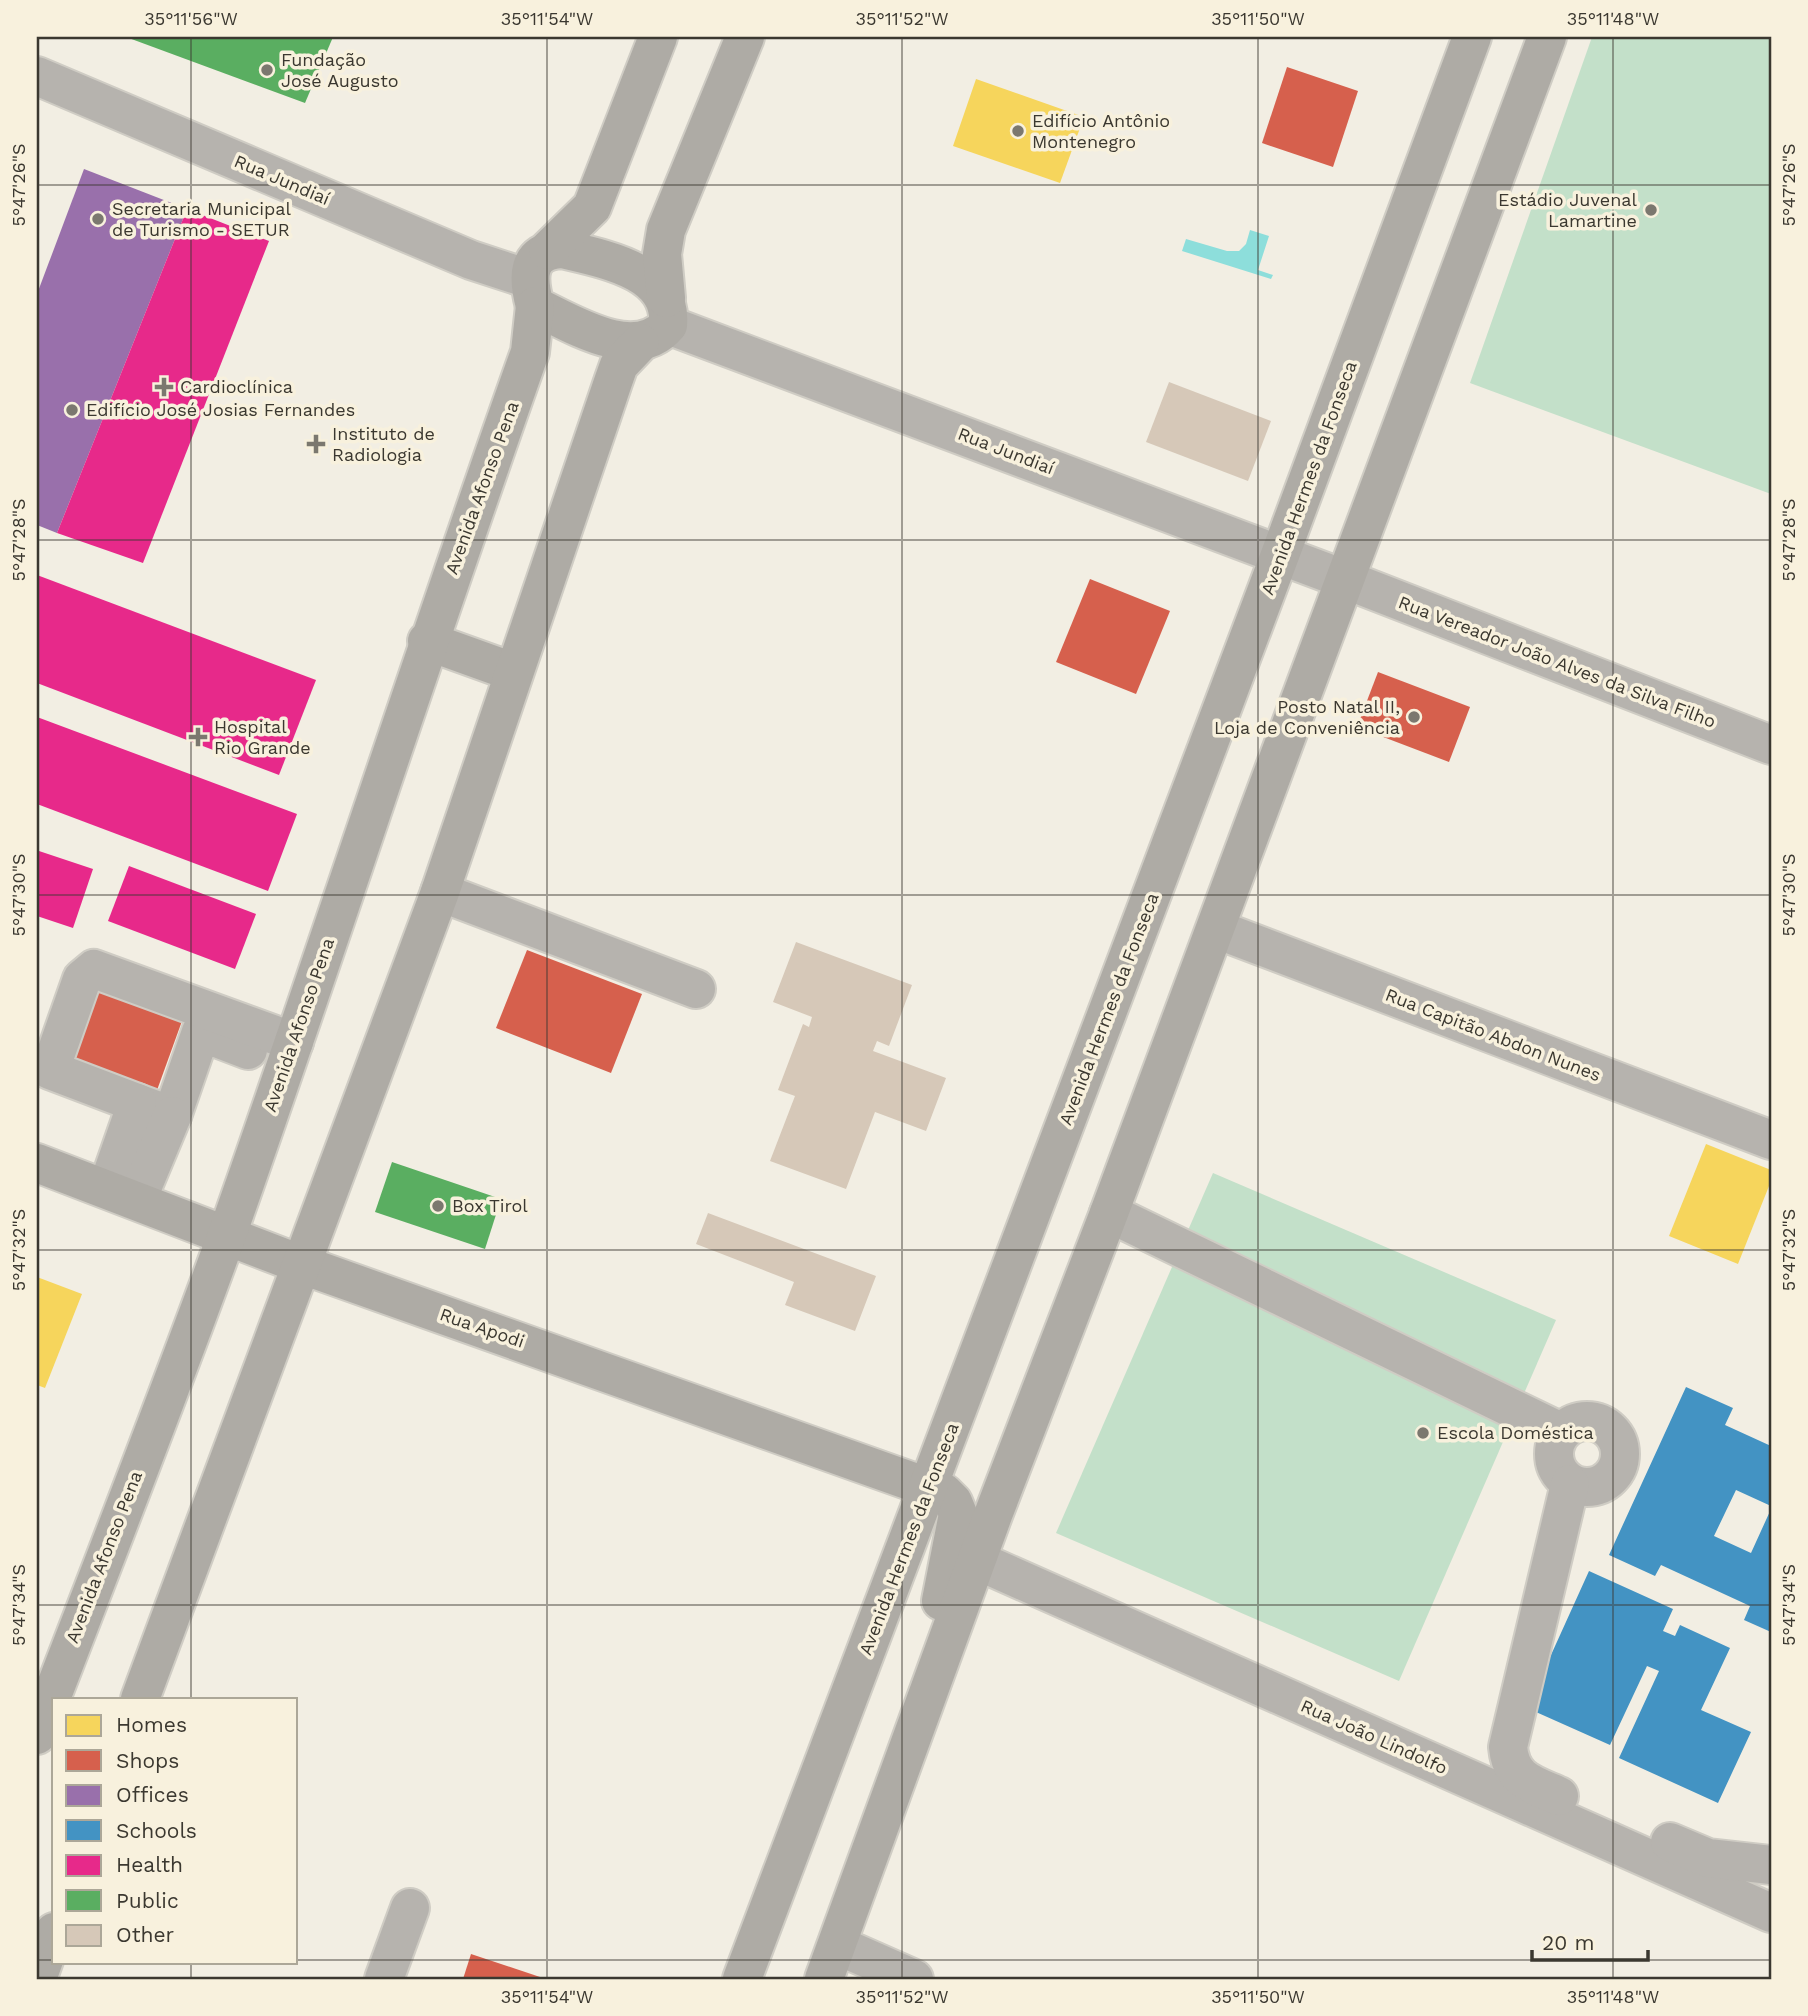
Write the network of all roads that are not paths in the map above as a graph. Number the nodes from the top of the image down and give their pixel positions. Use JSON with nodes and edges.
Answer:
{"nodes":[{"id":1,"x":658,"y":37,"type":"edge"},
{"id":2,"x":745,"y":37,"type":"edge"},
{"id":3,"x":1472,"y":37,"type":"edge"},
{"id":4,"x":1547,"y":37,"type":"edge"},
{"id":5,"x":37,"y":76,"type":"edge"},
{"id":6,"x":537,"y":278,"type":"junction"},
{"id":7,"x":658,"y":322,"type":"junction"},
{"id":8,"x":1280,"y":555,"type":"junction"},
{"id":9,"x":1344,"y":579,"type":"junction"},
{"id":10,"x":427,"y":641,"type":"junction"},
{"id":11,"x":513,"y":672,"type":"junction"},
{"id":12,"x":1771,"y":744,"type":"edge"},
{"id":13,"x":440,"y":892,"type":"junction"},
{"id":14,"x":1216,"y":929,"type":"junction"},
{"id":15,"x":696,"y":989,"type":"dead end"},
{"id":16,"x":290,"y":1053,"type":"junction"},
{"id":17,"x":137,"y":1103,"type":"junction"},
{"id":18,"x":172,"y":1116,"type":"junction"},
{"id":19,"x":1771,"y":1140,"type":"edge"},
{"id":20,"x":37,"y":1163,"type":"edge"},
{"id":21,"x":122,"y":1195,"type":"junction"},
{"id":22,"x":1110,"y":1213,"type":"junction"},
{"id":23,"x":226,"y":1236,"type":"junction"},
{"id":24,"x":300,"y":1264,"type":"junction"},
{"id":25,"x":1561,"y":1432,"type":"junction"},
{"id":26,"x":1570,"y":1484,"type":"junction"},
{"id":27,"x":930,"y":1487,"type":"junction"},
{"id":28,"x":976,"y":1560,"type":"junction"},
{"id":29,"x":140,"y":1698,"type":"edge"},
{"id":30,"x":918,"y":1723,"type":"junction"},
{"id":31,"x":37,"y":1735,"type":"edge"},
{"id":32,"x":1771,"y":1866,"type":"edge"},
{"id":33,"x":410,"y":1908,"type":"dead end"},
{"id":34,"x":1771,"y":1913,"type":"edge"},
{"id":35,"x":52,"y":1938,"type":"edge"},
{"id":36,"x":831,"y":1962,"type":"edge"},
{"id":37,"x":37,"y":1979,"type":"edge"},
{"id":38,"x":384,"y":1979,"type":"edge"},
{"id":39,"x":743,"y":1979,"type":"edge"},
{"id":40,"x":914,"y":1979,"type":"edge"}],
"edges":[{"from":1,"to":6,"type":"main road"},
{"from":2,"to":7,"type":"main road"},
{"from":3,"to":8,"type":"main road","name":"Avenida Hermes da Fonseca"},
{"from":4,"to":9,"type":"main road"},
{"from":5,"to":6,"type":"street","name":"Rua Jundiaí"},
{"from":6,"to":7,"type":"main road"},
{"from":6,"to":7,"type":"main road"},
{"from":6,"to":10,"type":"main road","name":"Avenida Afonso Pena"},
{"from":7,"to":8,"type":"street","name":"Rua Jundiaí"},
{"from":7,"to":11,"type":"main road"},
{"from":8,"to":9,"type":"street","name":"Rua Jundiaí"},
{"from":8,"to":27,"type":"main road","name":"Avenida Hermes da Fonseca"},
{"from":9,"to":12,"type":"street","name":"Rua Vereador João Alves da Silva Filho"},
{"from":9,"to":14,"type":"main road"},
{"from":10,"to":11,"type":"main road"},
{"from":10,"to":16,"type":"main road","name":"Avenida Afonso Pena"},
{"from":11,"to":13,"type":"main road"},
{"from":13,"to":15,"type":"street"},
{"from":13,"to":24,"type":"main road"},
{"from":14,"to":19,"type":"street","name":"Rua Capitão Abdon Nunes"},
{"from":14,"to":22,"type":"main road"},
{"from":16,"to":17,"type":"street"},
{"from":16,"to":18,"type":"street"},
{"from":16,"to":23,"type":"main road","name":"Avenida Afonso Pena"},
{"from":17,"to":18,"type":"street"},
{"from":17,"to":21,"type":"street"},
{"from":18,"to":21,"type":"street"},
{"from":20,"to":21,"type":"main road","name":"Rua Apodi"},
{"from":21,"to":23,"type":"main road","name":"Rua Apodi"},
{"from":22,"to":25,"type":"street"},
{"from":22,"to":28,"type":"main road"},
{"from":23,"to":24,"type":"main road","name":"Rua Apodi"},
{"from":23,"to":31,"type":"main road","name":"Avenida Afonso Pena"},
{"from":24,"to":27,"type":"main road","name":"Rua Apodi"},
{"from":24,"to":29,"type":"main road"},
{"from":25,"to":26,"type":"street"},
{"from":25,"to":26,"type":"street"},
{"from":26,"to":32,"type":"street"},
{"from":27,"to":30,"type":"main road"},
{"from":27,"to":39,"type":"main road","name":"Avenida Hermes da Fonseca"},
{"from":28,"to":30,"type":"main road"},
{"from":28,"to":34,"type":"street","name":"Rua João Lindolfo"},
{"from":30,"to":36,"type":"main road"},
{"from":33,"to":38,"type":"street"},
{"from":35,"to":37,"type":"main road"},
{"from":36,"to":40,"type":"street"}]}
